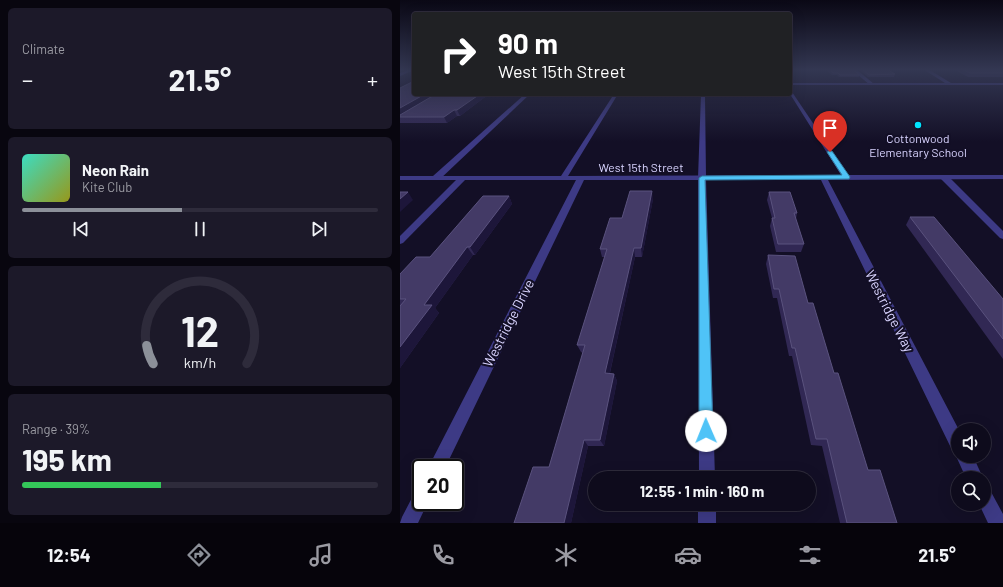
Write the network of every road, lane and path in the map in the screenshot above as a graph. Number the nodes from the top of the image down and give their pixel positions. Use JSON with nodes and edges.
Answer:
{"nodes":[{"id":1,"x":792,"y":93,"type":"edge"},
{"id":2,"x":526,"y":96,"type":"edge"},
{"id":3,"x":615,"y":96,"type":"edge"},
{"id":4,"x":703,"y":96,"type":"edge"},
{"id":5,"x":823,"y":177,"type":"junction"},
{"id":6,"x":846,"y":177,"type":"junction"},
{"id":7,"x":944,"y":177,"type":"junction"},
{"id":8,"x":1003,"y":177,"type":"edge"},
{"id":9,"x":400,"y":178,"type":"edge"},
{"id":10,"x":436,"y":178,"type":"junction"},
{"id":11,"x":463,"y":178,"type":"junction"},
{"id":12,"x":563,"y":178,"type":"junction"},
{"id":13,"x":581,"y":178,"type":"junction"},
{"id":14,"x":702,"y":178,"type":"junction"},
{"id":15,"x":1003,"y":236,"type":"edge"},
{"id":16,"x":400,"y":241,"type":"edge"},
{"id":17,"x":951,"y":430,"type":"edge"},
{"id":18,"x":440,"y":459,"type":"edge"},
{"id":19,"x":706,"y":471,"type":"edge"},
{"id":20,"x":991,"y":510,"type":"edge"},
{"id":21,"x":414,"y":511,"type":"edge"},
{"id":22,"x":707,"y":511,"type":"edge"},
{"id":23,"x":408,"y":523,"type":"edge"},
{"id":24,"x":707,"y":523,"type":"edge"},
{"id":25,"x":998,"y":523,"type":"edge"}],
"edges":[{"from":1,"to":6,"type":"street"},
{"from":2,"to":10,"type":"street"},
{"from":3,"to":12,"type":"street"},
{"from":4,"to":14,"type":"street"},
{"from":5,"to":6,"type":"street","name":"West 15th Street"},
{"from":5,"to":14,"type":"street","name":"West 15th Street"},
{"from":5,"to":17,"type":"street","name":"Westridge Way"},
{"from":6,"to":7,"type":"street","name":"West 15th Street"},
{"from":7,"to":8,"type":"street","name":"West 15th Street"},
{"from":7,"to":15,"type":"street"},
{"from":9,"to":10,"type":"street","name":"West 15th Street"},
{"from":10,"to":11,"type":"street","name":"West 15th Street"},
{"from":11,"to":12,"type":"street","name":"West 15th Street"},
{"from":11,"to":16,"type":"street"},
{"from":12,"to":13,"type":"street","name":"West 15th Street"},
{"from":13,"to":14,"type":"street","name":"West 15th Street"},
{"from":13,"to":18,"type":"street","name":"Westridge Drive"},
{"from":14,"to":19,"type":"street"},
{"from":20,"to":25,"type":"street"},
{"from":21,"to":23,"type":"street"},
{"from":22,"to":24,"type":"street"}]}
